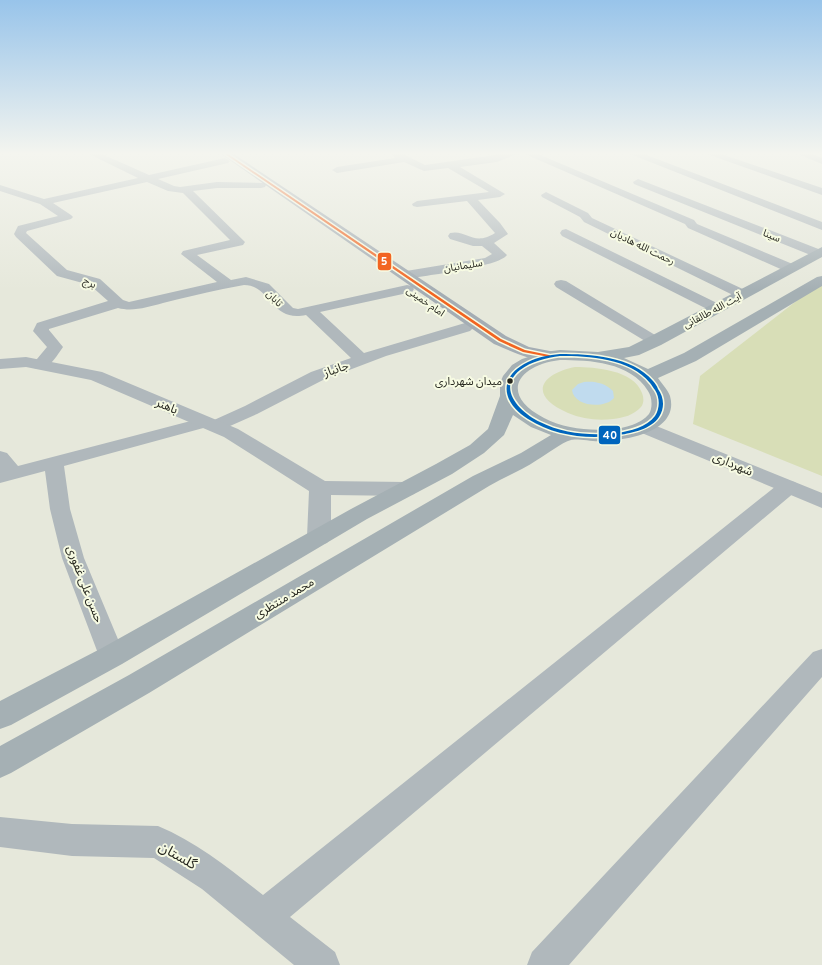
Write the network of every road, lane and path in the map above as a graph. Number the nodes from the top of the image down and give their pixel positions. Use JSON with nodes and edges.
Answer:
{"nodes":[{"id":1,"x":35,"y":199,"type":"edge"},
{"id":2,"x":57,"y":199,"type":"edge"},
{"id":3,"x":195,"y":199,"type":"edge"},
{"id":4,"x":287,"y":199,"type":"edge"},
{"id":5,"x":461,"y":199,"type":"edge"},
{"id":6,"x":471,"y":199,"type":"edge"},
{"id":7,"x":554,"y":199,"type":"edge"},
{"id":8,"x":636,"y":199,"type":"edge"},
{"id":9,"x":682,"y":199,"type":"edge"},
{"id":10,"x":752,"y":199,"type":"edge"},
{"id":11,"x":44,"y":202,"type":"junction"},
{"id":12,"x":417,"y":204,"type":"dead end"},
{"id":13,"x":822,"y":226,"type":"edge"},
{"id":14,"x":566,"y":233,"type":"dead end"},
{"id":15,"x":454,"y":236,"type":"dead end"},
{"id":16,"x":486,"y":243,"type":"junction"},
{"id":17,"x":819,"y":252,"type":"edge"},
{"id":18,"x":790,"y":268,"type":"junction"},
{"id":19,"x":822,"y":280,"type":"edge"},
{"id":20,"x":406,"y":282,"type":"junction"},
{"id":21,"x":228,"y":284,"type":"junction"},
{"id":22,"x":561,"y":284,"type":"dead end"},
{"id":23,"x":742,"y":294,"type":"junction"},
{"id":24,"x":118,"y":302,"type":"junction"},
{"id":25,"x":716,"y":308,"type":"junction"},
{"id":26,"x":309,"y":310,"type":"junction"},
{"id":27,"x":465,"y":328,"type":"junction"},
{"id":28,"x":655,"y":341,"type":"junction"},
{"id":29,"x":549,"y":356,"type":"junction"},
{"id":30,"x":596,"y":357,"type":"junction"},
{"id":31,"x":362,"y":360,"type":"junction"},
{"id":32,"x":510,"y":362,"type":"junction"},
{"id":33,"x":0,"y":364,"type":"edge"},
{"id":34,"x":40,"y":365,"type":"junction"},
{"id":35,"x":646,"y":377,"type":"junction"},
{"id":36,"x":509,"y":397,"type":"junction"},
{"id":37,"x":210,"y":424,"type":"junction"},
{"id":38,"x":644,"y":427,"type":"junction"},
{"id":39,"x":568,"y":433,"type":"junction"},
{"id":40,"x":0,"y":457,"type":"edge"},
{"id":41,"x":54,"y":463,"type":"junction"},
{"id":42,"x":7,"y":475,"type":"edge"},
{"id":43,"x":788,"y":487,"type":"junction"},
{"id":44,"x":320,"y":488,"type":"junction"},
{"id":45,"x":406,"y":489,"type":"junction"},
{"id":46,"x":822,"y":501,"type":"edge"},
{"id":47,"x":319,"y":537,"type":"junction"},
{"id":48,"x":112,"y":656,"type":"junction"},
{"id":49,"x":822,"y":659,"type":"edge"},
{"id":50,"x":0,"y":716,"type":"edge"},
{"id":51,"x":0,"y":763,"type":"edge"},
{"id":52,"x":0,"y":832,"type":"edge"},
{"id":53,"x":263,"y":917,"type":"junction"},
{"id":54,"x":322,"y":965,"type":"edge"},
{"id":55,"x":545,"y":965,"type":"edge"}],
"edges":[{"from":1,"to":11,"type":"street"},
{"from":2,"to":11,"type":"street"},
{"from":3,"to":21,"type":"street"},
{"from":4,"to":20,"type":"main road","name":"امام خمینی"},
{"from":5,"to":12,"type":"street"},
{"from":6,"to":16,"type":"street"},
{"from":7,"to":23,"type":"street","name":"رحمت الله هادیان"},
{"from":8,"to":18,"type":"street"},
{"from":9,"to":17,"type":"street","name":"سینا"},
{"from":10,"to":13,"type":"street"},
{"from":11,"to":24,"type":"street","name":"برج"},
{"from":14,"to":25,"type":"street"},
{"from":15,"to":16,"type":"street"},
{"from":16,"to":20,"type":"street","name":"سلیمانیان"},
{"from":17,"to":18,"type":"main road","name":"آیت الله طالقانی"},
{"from":18,"to":23,"type":"main road","name":"آیت الله طالقانی"},
{"from":19,"to":35,"type":"main road"},
{"from":20,"to":26,"type":"street","name":"تابان"},
{"from":20,"to":27,"type":"main road","name":"امام خمینی"},
{"from":20,"to":29,"type":"main road","name":"امام خمینی"},
{"from":21,"to":24,"type":"street","name":"تابان"},
{"from":21,"to":26,"type":"street","name":"تابان"},
{"from":22,"to":28,"type":"street"},
{"from":23,"to":25,"type":"main road","name":"آیت الله طالقانی"},
{"from":24,"to":34,"type":"street"},
{"from":25,"to":28,"type":"main road","name":"آیت الله طالقانی"},
{"from":26,"to":31,"type":"street"},
{"from":27,"to":31,"type":"street","name":"جانباز"},
{"from":27,"to":32,"type":"main road","name":"امام خمینی"},
{"from":28,"to":30,"type":"main road","name":"آیت الله طالقانی"},
{"from":29,"to":30,"type":"main road"},
{"from":29,"to":32,"type":"main road"},
{"from":30,"to":35,"type":"main road"},
{"from":31,"to":37,"type":"street","name":"جانباز"},
{"from":32,"to":36,"type":"main road"},
{"from":33,"to":34,"type":"street","name":"باهنر"},
{"from":34,"to":37,"type":"street","name":"باهنر"},
{"from":35,"to":38,"type":"main road"},
{"from":36,"to":39,"type":"main road"},
{"from":36,"to":45,"type":"main road"},
{"from":37,"to":41,"type":"street","name":"جانباز"},
{"from":37,"to":44,"type":"street","name":"باهنر"},
{"from":38,"to":39,"type":"main road"},
{"from":38,"to":43,"type":"street","name":"شهرداری"},
{"from":39,"to":51,"type":"main road","name":"محمد منتظری"},
{"from":40,"to":42,"type":"street"},
{"from":41,"to":42,"type":"street","name":"جانباز"},
{"from":41,"to":48,"type":"street","name":"حسن علی غفوری"},
{"from":43,"to":46,"type":"street","name":"شهرداری"},
{"from":43,"to":53,"type":"street"},
{"from":44,"to":45,"type":"street"},
{"from":44,"to":47,"type":"street"},
{"from":45,"to":47,"type":"main road"},
{"from":47,"to":48,"type":"main road"},
{"from":48,"to":50,"type":"main road"},
{"from":49,"to":55,"type":"street"},
{"from":52,"to":53,"type":"street","name":"گلستان"},
{"from":53,"to":54,"type":"street","name":"گلستان"}]}
